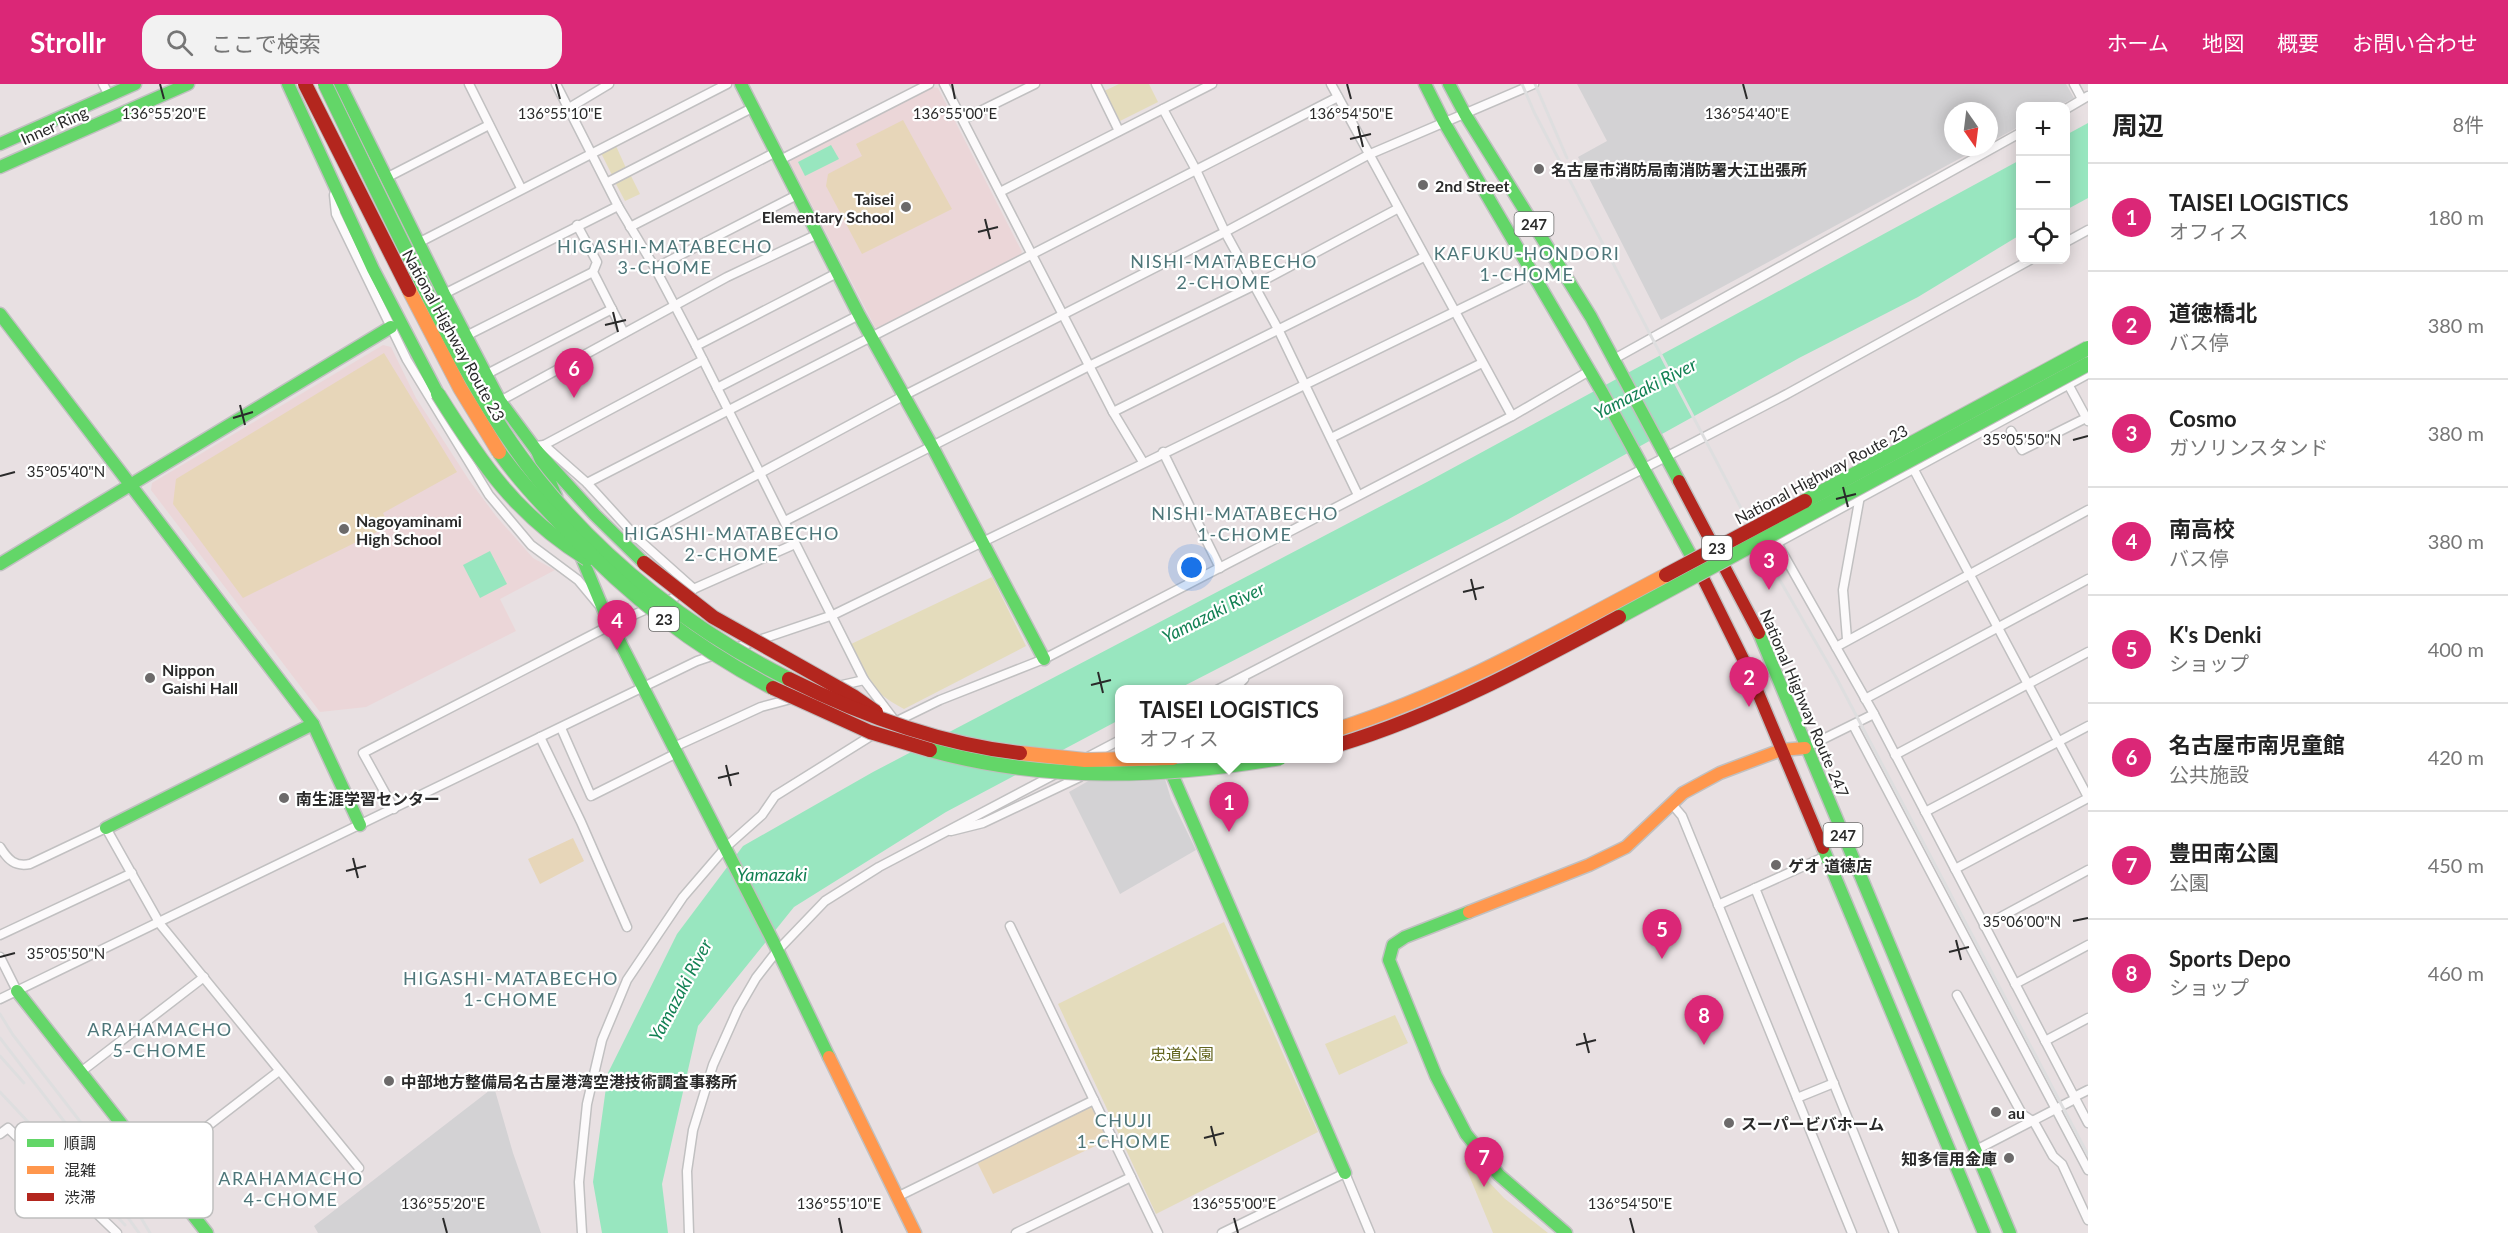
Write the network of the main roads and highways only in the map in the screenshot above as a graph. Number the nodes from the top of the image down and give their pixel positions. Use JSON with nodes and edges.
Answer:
{"nodes":[{"id":1,"x":135,"y":84,"type":"edge"},
{"id":2,"x":188,"y":84,"type":"edge"},
{"id":3,"x":288,"y":84,"type":"edge"},
{"id":4,"x":305,"y":84,"type":"edge"},
{"id":5,"x":325,"y":84,"type":"edge"},
{"id":6,"x":340,"y":84,"type":"edge"},
{"id":7,"x":741,"y":84,"type":"edge"},
{"id":8,"x":1425,"y":84,"type":"edge"},
{"id":9,"x":1449,"y":84,"type":"edge"},
{"id":10,"x":106,"y":90,"type":"edge"},
{"id":11,"x":0,"y":144,"type":"edge"},
{"id":12,"x":0,"y":167,"type":"edge"},
{"id":13,"x":0,"y":314,"type":"edge"},
{"id":14,"x":391,"y":327,"type":"road end"},
{"id":15,"x":2088,"y":348,"type":"edge"},
{"id":16,"x":2088,"y":364,"type":"edge"},
{"id":17,"x":539,"y":447,"type":"junction"},
{"id":18,"x":130,"y":484,"type":"junction"},
{"id":19,"x":0,"y":564,"type":"edge"},
{"id":20,"x":600,"y":566,"type":"junction"},
{"id":21,"x":1044,"y":659,"type":"road end"},
{"id":22,"x":314,"y":724,"type":"junction"},
{"id":23,"x":896,"y":724,"type":"junction"},
{"id":24,"x":1343,"y":728,"type":"edge"},
{"id":25,"x":1343,"y":744,"type":"edge"},
{"id":26,"x":1806,"y":748,"type":"junction"},
{"id":27,"x":1781,"y":750,"type":"junction"},
{"id":28,"x":1115,"y":761,"type":"edge"},
{"id":29,"x":1167,"y":763,"type":"edge"},
{"id":30,"x":1256,"y":763,"type":"edge"},
{"id":31,"x":360,"y":825,"type":"road end"},
{"id":32,"x":106,"y":828,"type":"road end"},
{"id":33,"x":17,"y":991,"type":"road end"},
{"id":34,"x":122,"y":1122,"type":"edge"},
{"id":35,"x":1345,"y":1173,"type":"road end"},
{"id":36,"x":196,"y":1218,"type":"edge"},
{"id":37,"x":207,"y":1233,"type":"edge"},
{"id":38,"x":915,"y":1233,"type":"edge"},
{"id":39,"x":1566,"y":1233,"type":"edge"},
{"id":40,"x":1984,"y":1233,"type":"edge"},
{"id":41,"x":2010,"y":1233,"type":"edge"}],
"edges":[{"from":1,"to":10,"type":"main road","name":"Inner Ring"},
{"from":2,"to":12,"type":"main road","name":"Inner Ring"},
{"from":3,"to":20,"type":"main road","bridge":true},
{"from":4,"to":20,"type":"main road","name":"National Highway Route 23","number":"23","bridge":true},
{"from":5,"to":23,"type":"main road","name":"National Highway Route 23","number":"23","bridge":true},
{"from":6,"to":17,"type":"main road"},
{"from":7,"to":21,"type":"main road"},
{"from":8,"to":27,"type":"main road","number":"247"},
{"from":9,"to":26,"type":"main road","name":"National Highway Route 247","number":"247"},
{"from":10,"to":11,"type":"main road","name":"Inner Ring"},
{"from":13,"to":18,"type":"main road"},
{"from":14,"to":18,"type":"main road"},
{"from":15,"to":24,"type":"main road","name":"National Highway Route 23","number":"23","bridge":true},
{"from":16,"to":25,"type":"main road","name":"National Highway Route 23","number":"23","bridge":true},
{"from":17,"to":23,"type":"main road","bridge":true},
{"from":17,"to":38,"type":"main road"},
{"from":18,"to":19,"type":"main road"},
{"from":18,"to":22,"type":"main road"},
{"from":20,"to":30,"type":"main road","name":"National Highway Route 23","number":"23","bridge":true},
{"from":22,"to":31,"type":"main road"},
{"from":22,"to":32,"type":"main road"},
{"from":23,"to":28,"type":"main road","name":"National Highway Route 23","number":"23","bridge":true},
{"from":26,"to":27,"type":"main road"},
{"from":26,"to":41,"type":"main road","name":"National Highway Route 247","number":"247"},
{"from":27,"to":39,"type":"main road"},
{"from":27,"to":40,"type":"main road","number":"247"},
{"from":29,"to":35,"type":"main road"},
{"from":33,"to":34,"type":"main road"},
{"from":36,"to":37,"type":"main road"}]}
